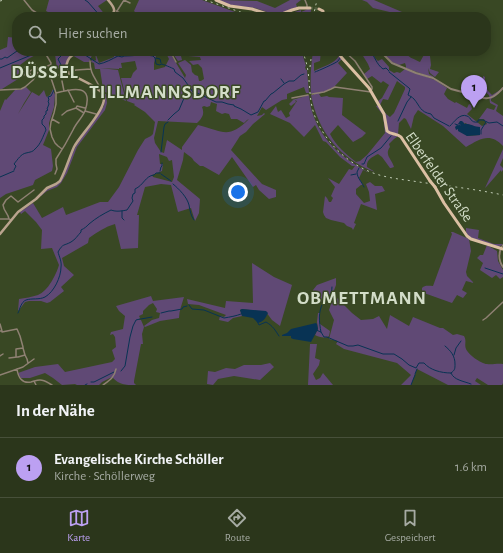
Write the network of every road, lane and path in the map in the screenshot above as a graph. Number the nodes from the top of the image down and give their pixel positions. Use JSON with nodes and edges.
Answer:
{"nodes":[{"id":1,"x":24,"y":0,"type":"edge"},
{"id":2,"x":108,"y":0,"type":"edge"},
{"id":3,"x":216,"y":0,"type":"edge"},
{"id":4,"x":305,"y":0,"type":"edge"},
{"id":5,"x":130,"y":3,"type":"dead end"},
{"id":6,"x":308,"y":8,"type":"joint"},
{"id":7,"x":319,"y":9,"type":"tunnel mouth"},
{"id":8,"x":116,"y":11,"type":"joint"},
{"id":9,"x":35,"y":12,"type":"edge"},
{"id":10,"x":261,"y":12,"type":"edge"},
{"id":11,"x":287,"y":12,"type":"edge"},
{"id":12,"x":323,"y":12,"type":"edge"},
{"id":13,"x":47,"y":56,"type":"edge"},
{"id":14,"x":72,"y":56,"type":"edge"},
{"id":15,"x":173,"y":56,"type":"edge"},
{"id":16,"x":340,"y":56,"type":"edge"},
{"id":17,"x":350,"y":56,"type":"edge"},
{"id":18,"x":386,"y":56,"type":"edge"},
{"id":19,"x":90,"y":61,"type":"dead end"},
{"id":20,"x":176,"y":62,"type":"dead end"},
{"id":21,"x":50,"y":65,"type":"junction"},
{"id":22,"x":36,"y":68,"type":"junction"},
{"id":23,"x":91,"y":69,"type":"junction"},
{"id":24,"x":39,"y":71,"type":"junction"},
{"id":25,"x":29,"y":72,"type":"junction"},
{"id":26,"x":68,"y":73,"type":"junction"},
{"id":27,"x":24,"y":75,"type":"dead end"},
{"id":28,"x":31,"y":75,"type":"dead end"},
{"id":29,"x":52,"y":77,"type":"junction"},
{"id":30,"x":62,"y":81,"type":"dead end"},
{"id":31,"x":503,"y":88,"type":"edge"},
{"id":32,"x":0,"y":90,"type":"edge"},
{"id":33,"x":68,"y":90,"type":"junction"},
{"id":34,"x":101,"y":90,"type":"dead end"},
{"id":35,"x":64,"y":91,"type":"junction"},
{"id":36,"x":370,"y":91,"type":"junction"},
{"id":37,"x":56,"y":93,"type":"junction"},
{"id":38,"x":312,"y":94,"type":"dead end"},
{"id":39,"x":308,"y":95,"type":"dead end"},
{"id":40,"x":292,"y":98,"type":"dead end"},
{"id":41,"x":74,"y":102,"type":"dead end"},
{"id":42,"x":76,"y":108,"type":"junction"},
{"id":43,"x":85,"y":108,"type":"junction"},
{"id":44,"x":84,"y":112,"type":"junction"},
{"id":45,"x":62,"y":115,"type":"dead end"},
{"id":46,"x":97,"y":115,"type":"junction"},
{"id":47,"x":52,"y":119,"type":"junction"},
{"id":48,"x":59,"y":123,"type":"dead end"},
{"id":49,"x":62,"y":149,"type":"junction"},
{"id":50,"x":55,"y":174,"type":"dead end"},
{"id":51,"x":34,"y":190,"type":"dead end"},
{"id":52,"x":0,"y":219,"type":"edge"},
{"id":53,"x":10,"y":220,"type":"junction"},
{"id":54,"x":0,"y":234,"type":"edge"},
{"id":55,"x":495,"y":246,"type":"junction"},
{"id":56,"x":502,"y":248,"type":"edge"},
{"id":57,"x":499,"y":254,"type":"junction"},
{"id":58,"x":503,"y":267,"type":"edge"},
{"id":59,"x":503,"y":302,"type":"edge"},
{"id":60,"x":483,"y":320,"type":"dead end"},
{"id":61,"x":0,"y":324,"type":"edge"},
{"id":62,"x":1,"y":331,"type":"edge"},
{"id":63,"x":23,"y":348,"type":"junction"},
{"id":64,"x":3,"y":354,"type":"dead end"},
{"id":65,"x":25,"y":355,"type":"junction"},
{"id":66,"x":0,"y":356,"type":"edge"},
{"id":67,"x":17,"y":357,"type":"junction"},
{"id":68,"x":9,"y":358,"type":"dead end"},
{"id":69,"x":34,"y":359,"type":"dead end"},
{"id":70,"x":28,"y":363,"type":"junction"},
{"id":71,"x":18,"y":369,"type":"junction"},
{"id":72,"x":116,"y":369,"type":"dead end"},
{"id":73,"x":0,"y":375,"type":"edge"},
{"id":74,"x":34,"y":381,"type":"junction"},
{"id":75,"x":36,"y":385,"type":"edge"},
{"id":76,"x":52,"y":385,"type":"edge"},
{"id":77,"x":103,"y":385,"type":"edge"}],
"edges":[{"from":1,"to":9,"type":"street"},
{"from":2,"to":8,"type":"main road"},
{"from":3,"to":10,"type":"main road"},
{"from":4,"to":6,"type":"street"},
{"from":5,"to":8,"type":"street"},
{"from":6,"to":11,"type":"main road"},
{"from":7,"to":12,"type":"main road"},
{"from":13,"to":21,"type":"street"},
{"from":14,"to":26,"type":"main road"},
{"from":15,"to":20,"type":"street"},
{"from":16,"to":36,"type":"main road","name":"Elberfelder Straße"},
{"from":17,"to":36,"type":"street"},
{"from":18,"to":31,"type":"street"},
{"from":19,"to":23,"type":"street"},
{"from":21,"to":24,"type":"street"},
{"from":21,"to":29,"type":"street"},
{"from":22,"to":24,"type":"street"},
{"from":22,"to":25,"type":"street"},
{"from":22,"to":25,"type":"street"},
{"from":23,"to":26,"type":"street"},
{"from":23,"to":34,"type":"street"},
{"from":24,"to":32,"type":"street"},
{"from":25,"to":27,"type":"street"},
{"from":25,"to":28,"type":"street"},
{"from":26,"to":29,"type":"street"},
{"from":26,"to":46,"type":"main road"},
{"from":29,"to":37,"type":"street"},
{"from":30,"to":35,"type":"street"},
{"from":33,"to":35,"type":"street"},
{"from":33,"to":41,"type":"street"},
{"from":33,"to":43,"type":"street"},
{"from":35,"to":37,"type":"street"},
{"from":36,"to":38,"type":"street"},
{"from":36,"to":55,"type":"main road","name":"Elberfelder Straße","bridge":true},
{"from":37,"to":47,"type":"street"},
{"from":39,"to":40,"type":"street"},
{"from":42,"to":43,"type":"street"},
{"from":42,"to":44,"type":"street"},
{"from":42,"to":45,"type":"street"},
{"from":43,"to":44,"type":"street"},
{"from":44,"to":46,"type":"street"},
{"from":44,"to":49,"type":"street"},
{"from":46,"to":53,"type":"main road"},
{"from":47,"to":48,"type":"street"},
{"from":47,"to":49,"type":"street"},
{"from":49,"to":50,"type":"street"},
{"from":51,"to":53,"type":"street"},
{"from":52,"to":53,"type":"street"},
{"from":53,"to":54,"type":"main road"},
{"from":55,"to":56,"type":"main road","name":"Elberfelder Straße"},
{"from":55,"to":57,"type":"street"},
{"from":56,"to":57,"type":"street","name":"Elberfelder Straße"},
{"from":57,"to":58,"type":"street"},
{"from":59,"to":60,"type":"street"},
{"from":61,"to":62,"type":"street"},
{"from":62,"to":63,"type":"street"},
{"from":63,"to":65,"type":"street"},
{"from":63,"to":67,"type":"street"},
{"from":64,"to":66,"type":"street"},
{"from":65,"to":67,"type":"street"},
{"from":65,"to":70,"type":"street"},
{"from":67,"to":68,"type":"street"},
{"from":69,"to":70,"type":"street"},
{"from":70,"to":71,"type":"street"},
{"from":71,"to":73,"type":"street"},
{"from":71,"to":74,"type":"street"},
{"from":72,"to":77,"type":"street"},
{"from":74,"to":75,"type":"street"},
{"from":74,"to":76,"type":"street"}]}
